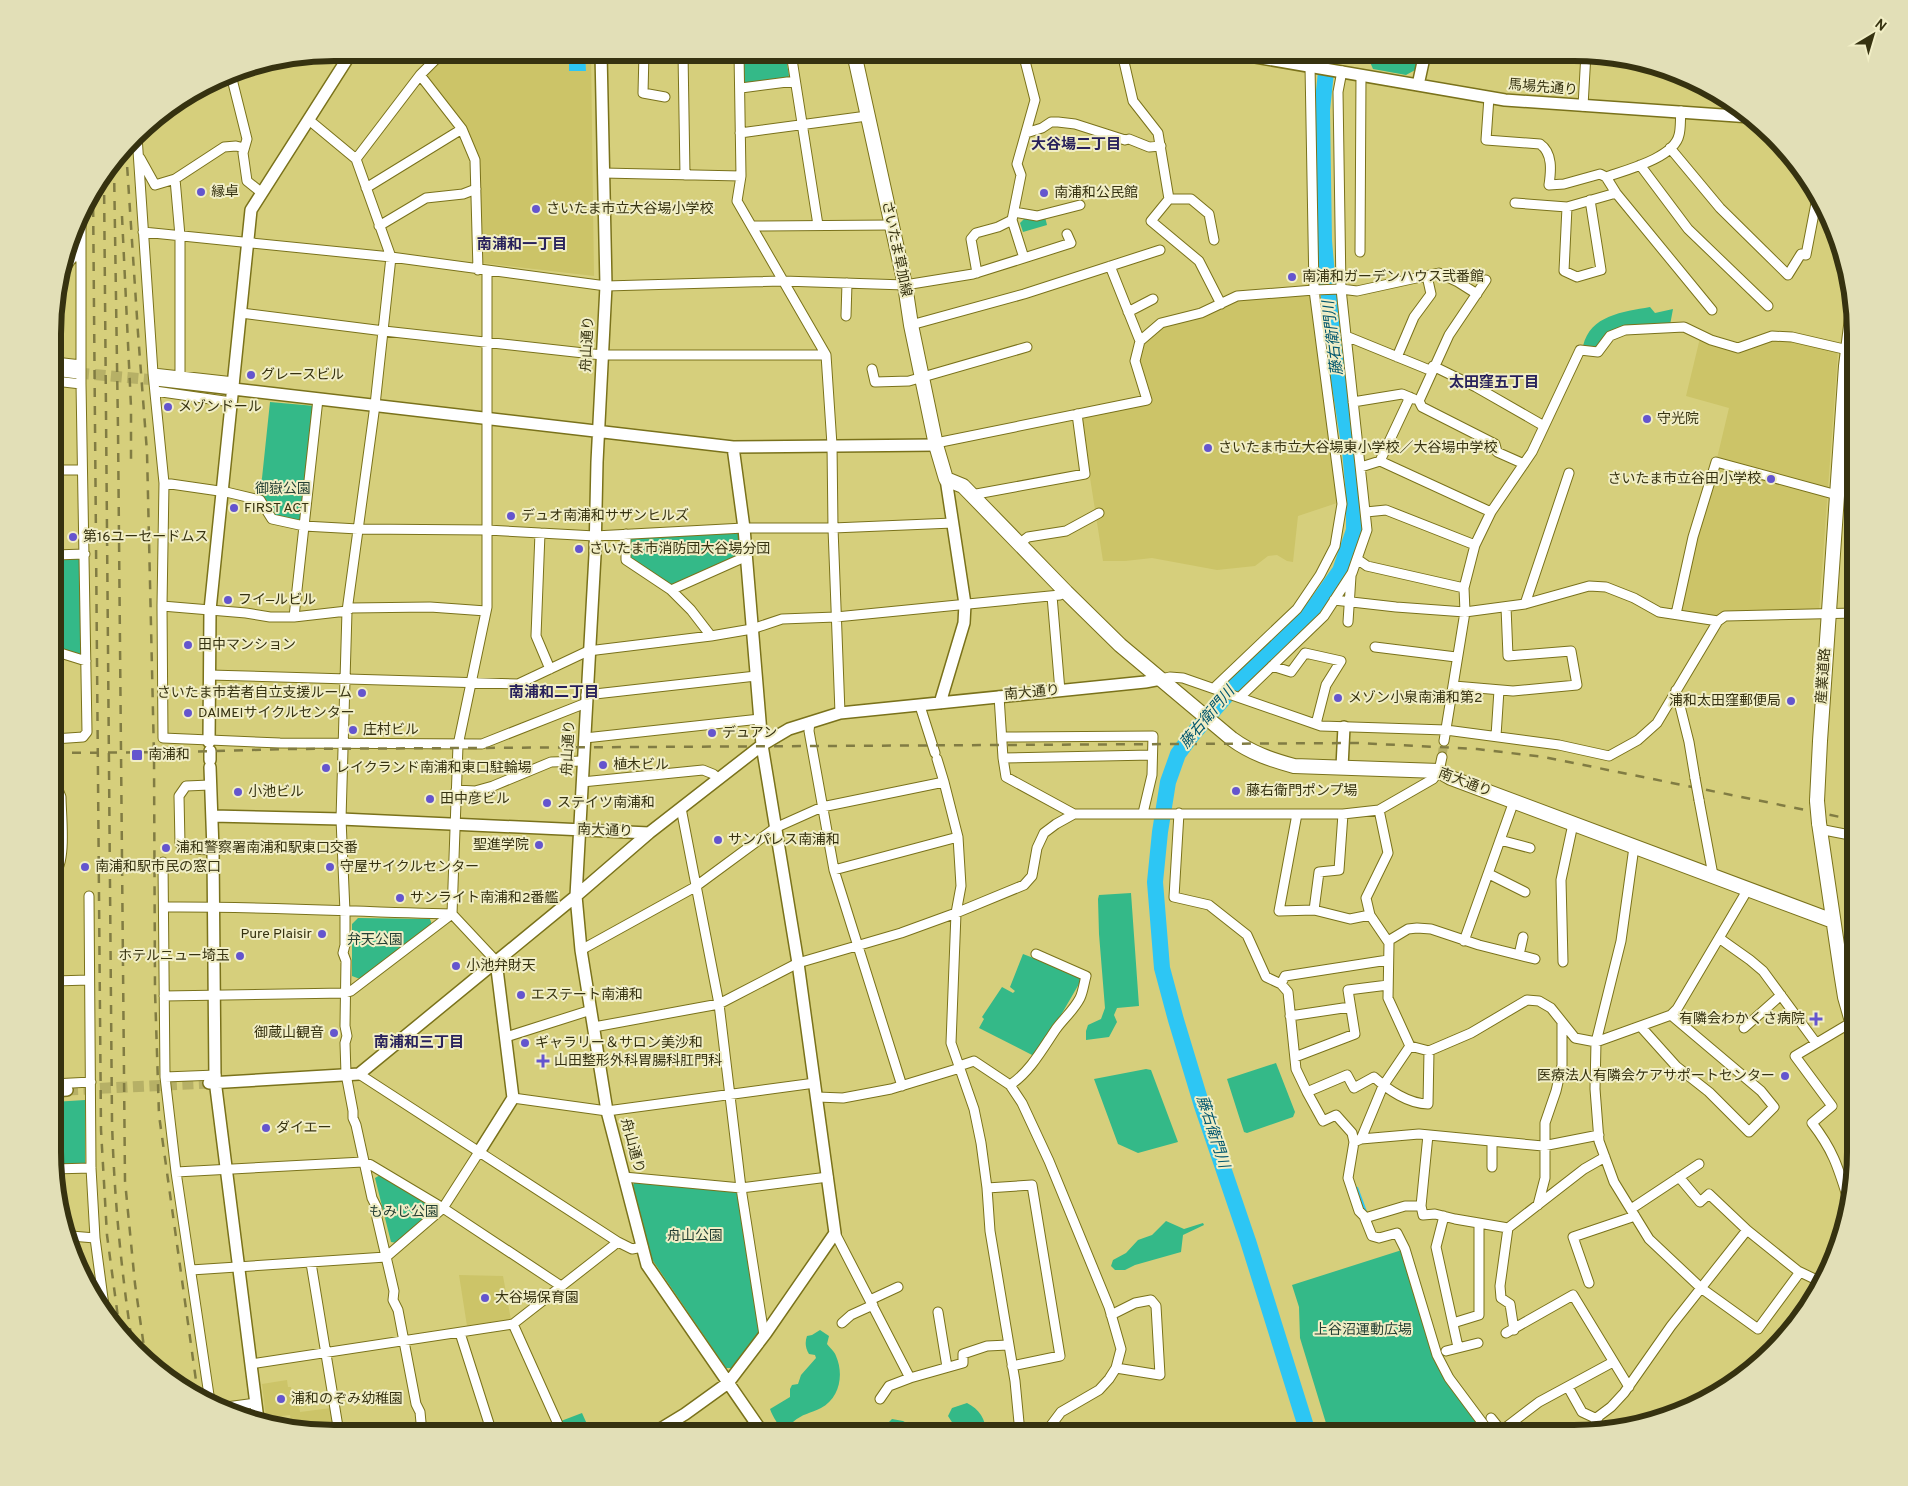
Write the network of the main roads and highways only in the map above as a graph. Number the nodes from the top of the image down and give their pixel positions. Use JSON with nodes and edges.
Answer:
{"nodes":[{"id":1,"x":856,"y":61,"type":"edge"},
{"id":2,"x":1847,"y":403,"type":"edge"},
{"id":3,"x":1161,"y":679,"type":"joint"},
{"id":4,"x":1832,"y":921,"type":"junction"},
{"id":5,"x":1847,"y":984,"type":"edge"}],
"edges":[{"from":1,"to":3,"type":"main road","name":"さいたま草加線"},
{"from":2,"to":4,"type":"main road","name":"産業道路","bridge":true},
{"from":3,"to":4,"type":"main road","name":"南大通り"},
{"from":4,"to":5,"type":"main road","name":"産業道路"}]}
